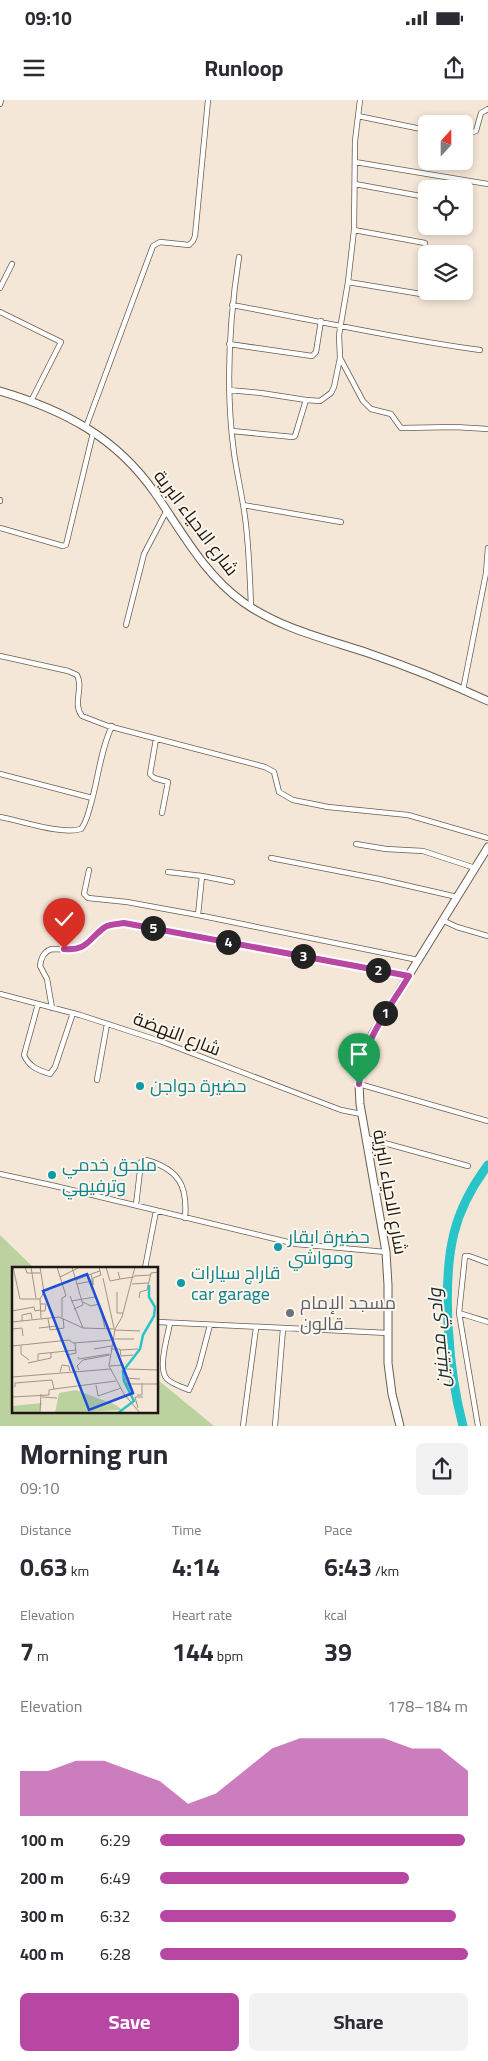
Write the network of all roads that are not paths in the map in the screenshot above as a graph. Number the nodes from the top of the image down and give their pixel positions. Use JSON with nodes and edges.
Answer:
{"nodes":[{"id":1,"x":208,"y":100,"type":"edge"},
{"id":2,"x":360,"y":100,"type":"edge"},
{"id":3,"x":488,"y":109,"type":"edge"},
{"id":4,"x":358,"y":116,"type":"junction"},
{"id":5,"x":418,"y":128,"type":"edge"},
{"id":6,"x":473,"y":133,"type":"edge"},
{"id":7,"x":354,"y":162,"type":"junction"},
{"id":8,"x":355,"y":184,"type":"junction"},
{"id":9,"x":488,"y":184,"type":"edge"},
{"id":10,"x":418,"y":196,"type":"edge"},
{"id":11,"x":354,"y":230,"type":"junction"},
{"id":12,"x":425,"y":243,"type":"dead end"},
{"id":13,"x":239,"y":256,"type":"dead end"},
{"id":14,"x":12,"y":264,"type":"dead end"},
{"id":15,"x":348,"y":282,"type":"junction"},
{"id":16,"x":0,"y":288,"type":"edge"},
{"id":17,"x":418,"y":294,"type":"edge"},
{"id":18,"x":232,"y":305,"type":"junction"},
{"id":19,"x":0,"y":312,"type":"edge"},
{"id":20,"x":321,"y":321,"type":"junction"},
{"id":21,"x":340,"y":326,"type":"junction"},
{"id":22,"x":229,"y":344,"type":"junction"},
{"id":23,"x":480,"y":350,"type":"dead end"},
{"id":24,"x":340,"y":358,"type":"junction"},
{"id":25,"x":229,"y":390,"type":"junction"},
{"id":26,"x":0,"y":392,"type":"edge"},
{"id":27,"x":306,"y":400,"type":"junction"},
{"id":28,"x":31,"y":401,"type":"junction"},
{"id":29,"x":86,"y":427,"type":"junction"},
{"id":30,"x":488,"y":429,"type":"edge"},
{"id":31,"x":232,"y":431,"type":"junction"},
{"id":32,"x":93,"y":433,"type":"junction"},
{"id":33,"x":243,"y":505,"type":"junction"},
{"id":34,"x":167,"y":510,"type":"junction"},
{"id":35,"x":340,"y":522,"type":"dead end"},
{"id":36,"x":0,"y":528,"type":"edge"},
{"id":37,"x":488,"y":548,"type":"edge"},
{"id":38,"x":251,"y":607,"type":"junction"},
{"id":39,"x":126,"y":625,"type":"dead end"},
{"id":40,"x":0,"y":656,"type":"edge"},
{"id":41,"x":463,"y":690,"type":"junction"},
{"id":42,"x":488,"y":701,"type":"edge"},
{"id":43,"x":112,"y":726,"type":"junction"},
{"id":44,"x":156,"y":738,"type":"junction"},
{"id":45,"x":0,"y":774,"type":"edge"},
{"id":46,"x":92,"y":798,"type":"junction"},
{"id":47,"x":162,"y":813,"type":"dead end"},
{"id":48,"x":0,"y":817,"type":"edge"},
{"id":49,"x":488,"y":838,"type":"edge"},
{"id":50,"x":356,"y":844,"type":"dead end"},
{"id":51,"x":488,"y":847,"type":"edge"},
{"id":52,"x":271,"y":858,"type":"dead end"},
{"id":53,"x":475,"y":868,"type":"junction"},
{"id":54,"x":89,"y":870,"type":"dead end"},
{"id":55,"x":168,"y":872,"type":"dead end"},
{"id":56,"x":202,"y":876,"type":"junction"},
{"id":57,"x":232,"y":882,"type":"dead end"},
{"id":58,"x":457,"y":897,"type":"junction"},
{"id":59,"x":198,"y":915,"type":"junction"},
{"id":60,"x":442,"y":920,"type":"junction"},
{"id":61,"x":488,"y":936,"type":"edge"},
{"id":62,"x":418,"y":960,"type":"junction"},
{"id":63,"x":409,"y":976,"type":"junction"},
{"id":64,"x":0,"y":994,"type":"edge"},
{"id":65,"x":38,"y":1004,"type":"junction"},
{"id":66,"x":52,"y":1008,"type":"junction"},
{"id":67,"x":73,"y":1013,"type":"junction"},
{"id":68,"x":107,"y":1024,"type":"junction"},
{"id":69,"x":97,"y":1080,"type":"dead end"},
{"id":70,"x":359,"y":1084,"type":"junction"},
{"id":71,"x":361,"y":1114,"type":"junction"},
{"id":72,"x":488,"y":1121,"type":"edge"},
{"id":73,"x":366,"y":1138,"type":"junction"},
{"id":74,"x":468,"y":1166,"type":"dead end"},
{"id":75,"x":0,"y":1174,"type":"edge"},
{"id":76,"x":136,"y":1205,"type":"junction"},
{"id":77,"x":156,"y":1211,"type":"junction"},
{"id":78,"x":185,"y":1218,"type":"junction"},
{"id":79,"x":386,"y":1252,"type":"junction"},
{"id":80,"x":488,"y":1263,"type":"edge"},
{"id":81,"x":145,"y":1267,"type":"edge"},
{"id":82,"x":459,"y":1313,"type":"junction"},
{"id":83,"x":159,"y":1322,"type":"edge"},
{"id":84,"x":488,"y":1322,"type":"edge"},
{"id":85,"x":170,"y":1323,"type":"junction"},
{"id":86,"x":210,"y":1325,"type":"junction"},
{"id":87,"x":256,"y":1328,"type":"junction"},
{"id":88,"x":283,"y":1329,"type":"junction"},
{"id":89,"x":388,"y":1333,"type":"junction"},
{"id":90,"x":243,"y":1426,"type":"edge"},
{"id":91,"x":275,"y":1426,"type":"edge"},
{"id":92,"x":400,"y":1426,"type":"edge"},
{"id":93,"x":478,"y":1426,"type":"edge"}],
"edges":[{"from":1,"to":29,"type":"street"},
{"from":2,"to":4,"type":"street"},
{"from":3,"to":6,"type":"street"},
{"from":4,"to":5,"type":"street"},
{"from":4,"to":7,"type":"street"},
{"from":7,"to":8,"type":"street"},
{"from":7,"to":9,"type":"street"},
{"from":8,"to":10,"type":"street"},
{"from":8,"to":11,"type":"street"},
{"from":11,"to":12,"type":"street"},
{"from":11,"to":15,"type":"street"},
{"from":13,"to":18,"type":"street"},
{"from":14,"to":16,"type":"street"},
{"from":15,"to":17,"type":"street"},
{"from":15,"to":21,"type":"street"},
{"from":18,"to":20,"type":"street"},
{"from":18,"to":22,"type":"street"},
{"from":19,"to":28,"type":"street"},
{"from":20,"to":21,"type":"street"},
{"from":20,"to":22,"type":"street"},
{"from":21,"to":23,"type":"street"},
{"from":21,"to":24,"type":"street"},
{"from":22,"to":25,"type":"street"},
{"from":24,"to":27,"type":"street"},
{"from":24,"to":30,"type":"street"},
{"from":25,"to":27,"type":"street"},
{"from":25,"to":31,"type":"street"},
{"from":26,"to":28,"type":"main road","name":"شارع الاحياء البرية"},
{"from":27,"to":31,"type":"street"},
{"from":28,"to":29,"type":"main road","name":"شارع الاحياء البرية"},
{"from":29,"to":32,"type":"main road","name":"شارع الاحياء البرية"},
{"from":31,"to":33,"type":"street"},
{"from":32,"to":34,"type":"main road","name":"شارع الاحياء البرية"},
{"from":32,"to":36,"type":"street"},
{"from":33,"to":35,"type":"street"},
{"from":33,"to":38,"type":"street"},
{"from":34,"to":38,"type":"main road","name":"شارع الاحياء البرية"},
{"from":34,"to":39,"type":"street"},
{"from":37,"to":41,"type":"street"},
{"from":38,"to":41,"type":"main road","name":"شارع الاحياء البرية"},
{"from":40,"to":43,"type":"street"},
{"from":41,"to":42,"type":"main road","name":"شارع الاحياء البرية"},
{"from":43,"to":44,"type":"street"},
{"from":43,"to":46,"type":"street"},
{"from":44,"to":47,"type":"street"},
{"from":44,"to":49,"type":"street"},
{"from":45,"to":46,"type":"street"},
{"from":46,"to":48,"type":"street"},
{"from":50,"to":53,"type":"street"},
{"from":51,"to":53,"type":"main road","name":"شارع الاحياء البرية"},
{"from":52,"to":58,"type":"street"},
{"from":53,"to":58,"type":"main road","name":"شارع الاحياء البرية"},
{"from":54,"to":59,"type":"street"},
{"from":55,"to":56,"type":"street"},
{"from":56,"to":57,"type":"street"},
{"from":56,"to":59,"type":"street"},
{"from":58,"to":60,"type":"main road","name":"شارع الاحياء البرية"},
{"from":59,"to":62,"type":"street"},
{"from":60,"to":61,"type":"street"},
{"from":60,"to":62,"type":"main road","name":"شارع الاحياء البرية"},
{"from":62,"to":63,"type":"main road","name":"شارع الاحياء البرية"},
{"from":63,"to":66,"type":"street"},
{"from":63,"to":70,"type":"main road","name":"شارع الاحياء البرية"},
{"from":64,"to":65,"type":"street","name":"شارع النهضة"},
{"from":65,"to":66,"type":"street","name":"شارع النهضة"},
{"from":65,"to":67,"type":"street"},
{"from":66,"to":67,"type":"street","name":"شارع النهضة"},
{"from":67,"to":68,"type":"street","name":"شارع النهضة"},
{"from":68,"to":69,"type":"street"},
{"from":68,"to":71,"type":"street","name":"شارع النهضة"},
{"from":70,"to":71,"type":"main road","name":"شارع الاحياء البرية"},
{"from":70,"to":72,"type":"street"},
{"from":71,"to":73,"type":"main road","name":"شارع الاحياء البرية"},
{"from":73,"to":74,"type":"street"},
{"from":73,"to":79,"type":"main road","name":"شارع الاحياء البرية"},
{"from":75,"to":76,"type":"street"},
{"from":76,"to":77,"type":"street"},
{"from":76,"to":78,"type":"street"},
{"from":77,"to":78,"type":"street"},
{"from":77,"to":81,"type":"street"},
{"from":78,"to":79,"type":"street"},
{"from":79,"to":89,"type":"main road","name":"شارع الاحياء البرية"},
{"from":80,"to":82,"type":"street"},
{"from":82,"to":84,"type":"street"},
{"from":82,"to":93,"type":"street"},
{"from":83,"to":85,"type":"street"},
{"from":85,"to":86,"type":"street"},
{"from":85,"to":86,"type":"street"},
{"from":86,"to":87,"type":"street"},
{"from":87,"to":88,"type":"street"},
{"from":87,"to":90,"type":"street"},
{"from":88,"to":89,"type":"street"},
{"from":88,"to":91,"type":"street"},
{"from":89,"to":92,"type":"main road","name":"شارع الاحياء البرية"}]}
